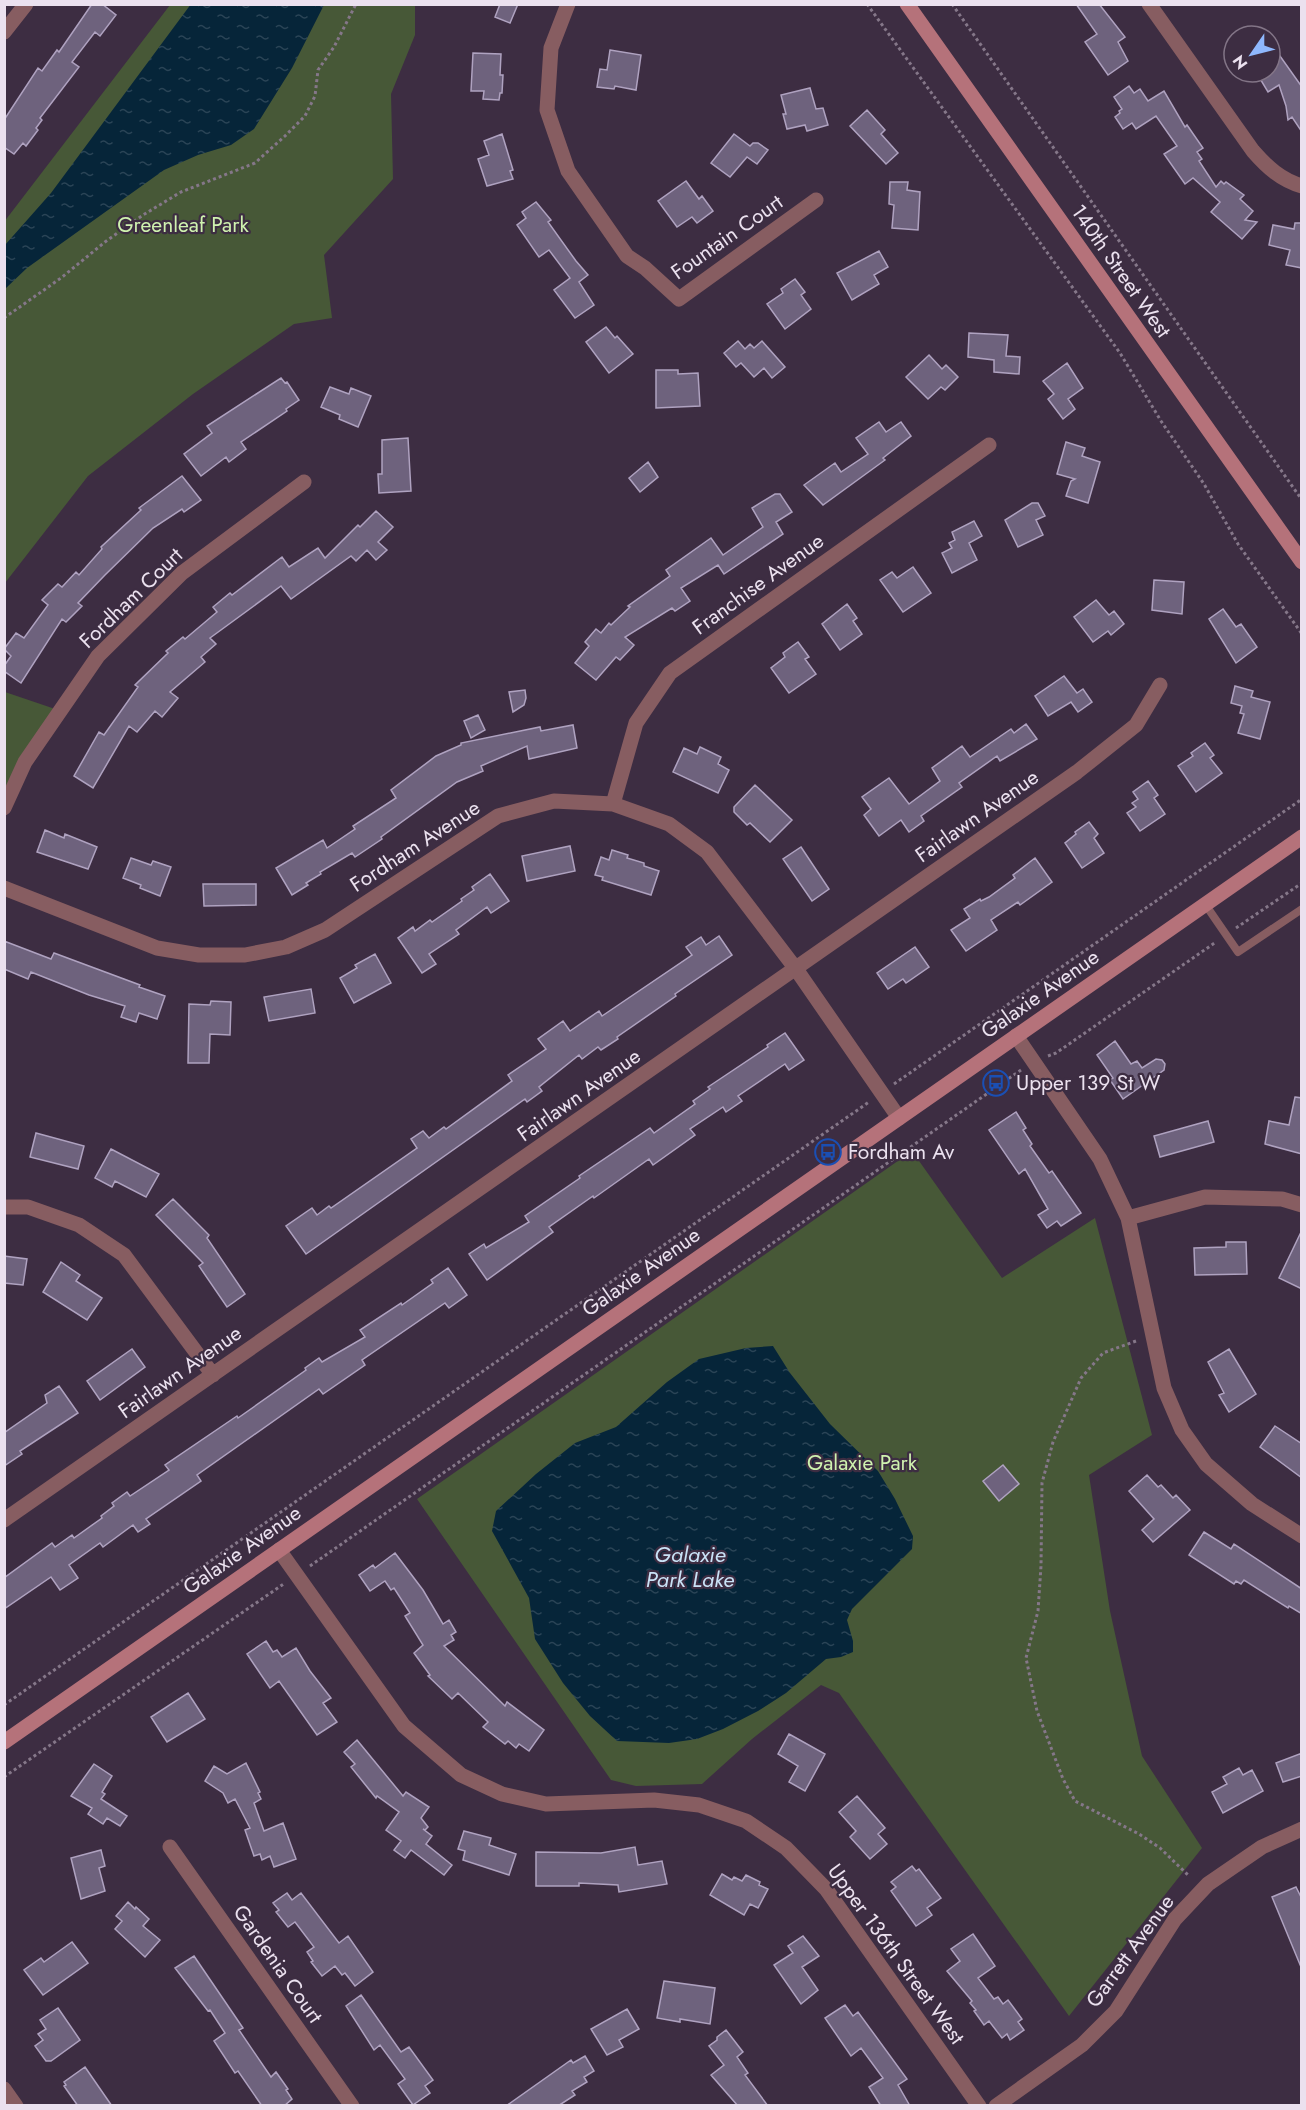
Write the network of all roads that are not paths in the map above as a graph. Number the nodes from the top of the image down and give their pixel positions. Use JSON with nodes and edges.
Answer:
{"nodes":[{"id":1,"x":26,"y":4,"type":"edge"},
{"id":2,"x":568,"y":4,"type":"edge"},
{"id":3,"x":907,"y":4,"type":"edge"},
{"id":4,"x":1149,"y":4,"type":"edge"},
{"id":5,"x":4,"y":32,"type":"edge"},
{"id":6,"x":1302,"y":186,"type":"edge"},
{"id":7,"x":816,"y":200,"type":"dead end"},
{"id":8,"x":989,"y":445,"type":"dead end"},
{"id":9,"x":304,"y":482,"type":"dead end"},
{"id":10,"x":1302,"y":562,"type":"edge"},
{"id":11,"x":1160,"y":685,"type":"dead end"},
{"id":12,"x":614,"y":804,"type":"junction"},
{"id":13,"x":4,"y":808,"type":"edge"},
{"id":14,"x":1302,"y":837,"type":"edge"},
{"id":15,"x":4,"y":888,"type":"edge"},
{"id":16,"x":1205,"y":904,"type":"junction"},
{"id":17,"x":1302,"y":909,"type":"edge"},
{"id":18,"x":796,"y":969,"type":"junction"},
{"id":19,"x":1016,"y":1036,"type":"junction"},
{"id":20,"x":899,"y":1118,"type":"junction"},
{"id":21,"x":1302,"y":1205,"type":"edge"},
{"id":22,"x":4,"y":1207,"type":"edge"},
{"id":23,"x":1128,"y":1218,"type":"junction"},
{"id":24,"x":213,"y":1375,"type":"junction"},
{"id":25,"x":4,"y":1520,"type":"edge"},
{"id":26,"x":1302,"y":1536,"type":"edge"},
{"id":27,"x":279,"y":1550,"type":"junction"},
{"id":28,"x":4,"y":1742,"type":"edge"},
{"id":29,"x":1302,"y":1829,"type":"edge"},
{"id":30,"x":170,"y":1847,"type":"dead end"},
{"id":31,"x":4,"y":2089,"type":"edge"},
{"id":32,"x":16,"y":2106,"type":"edge"},
{"id":33,"x":352,"y":2106,"type":"edge"},
{"id":34,"x":979,"y":2106,"type":"edge"},
{"id":35,"x":996,"y":2106,"type":"edge"}],
"edges":[{"from":1,"to":5,"type":"street"},
{"from":2,"to":7,"type":"street","name":"Fountain Court"},
{"from":3,"to":10,"type":"street","name":"140th Street West"},
{"from":4,"to":6,"type":"street"},
{"from":8,"to":12,"type":"street","name":"Franchise Avenue"},
{"from":9,"to":13,"type":"street","name":"Fordham Court"},
{"from":11,"to":18,"type":"street","name":"Fairlawn Avenue"},
{"from":12,"to":15,"type":"street","name":"Fordham Avenue"},
{"from":12,"to":18,"type":"street","name":"Fordham Avenue"},
{"from":14,"to":16,"type":"street","name":"Galaxie Avenue"},
{"from":16,"to":17,"type":"lane"},
{"from":16,"to":19,"type":"street","name":"Galaxie Avenue"},
{"from":18,"to":20,"type":"street","name":"Fordham Avenue"},
{"from":18,"to":24,"type":"street","name":"Fairlawn Avenue"},
{"from":19,"to":20,"type":"street","name":"Galaxie Avenue"},
{"from":19,"to":23,"type":"street"},
{"from":20,"to":27,"type":"street","name":"Galaxie Avenue"},
{"from":21,"to":23,"type":"street"},
{"from":22,"to":24,"type":"street"},
{"from":23,"to":26,"type":"street"},
{"from":24,"to":25,"type":"street","name":"Fairlawn Avenue"},
{"from":27,"to":28,"type":"street","name":"Galaxie Avenue"},
{"from":27,"to":34,"type":"street","name":"Upper 136th Street West"},
{"from":29,"to":35,"type":"street","name":"Garrett Avenue"},
{"from":30,"to":33,"type":"street","name":"Gardenia Court"},
{"from":31,"to":32,"type":"street"}]}
